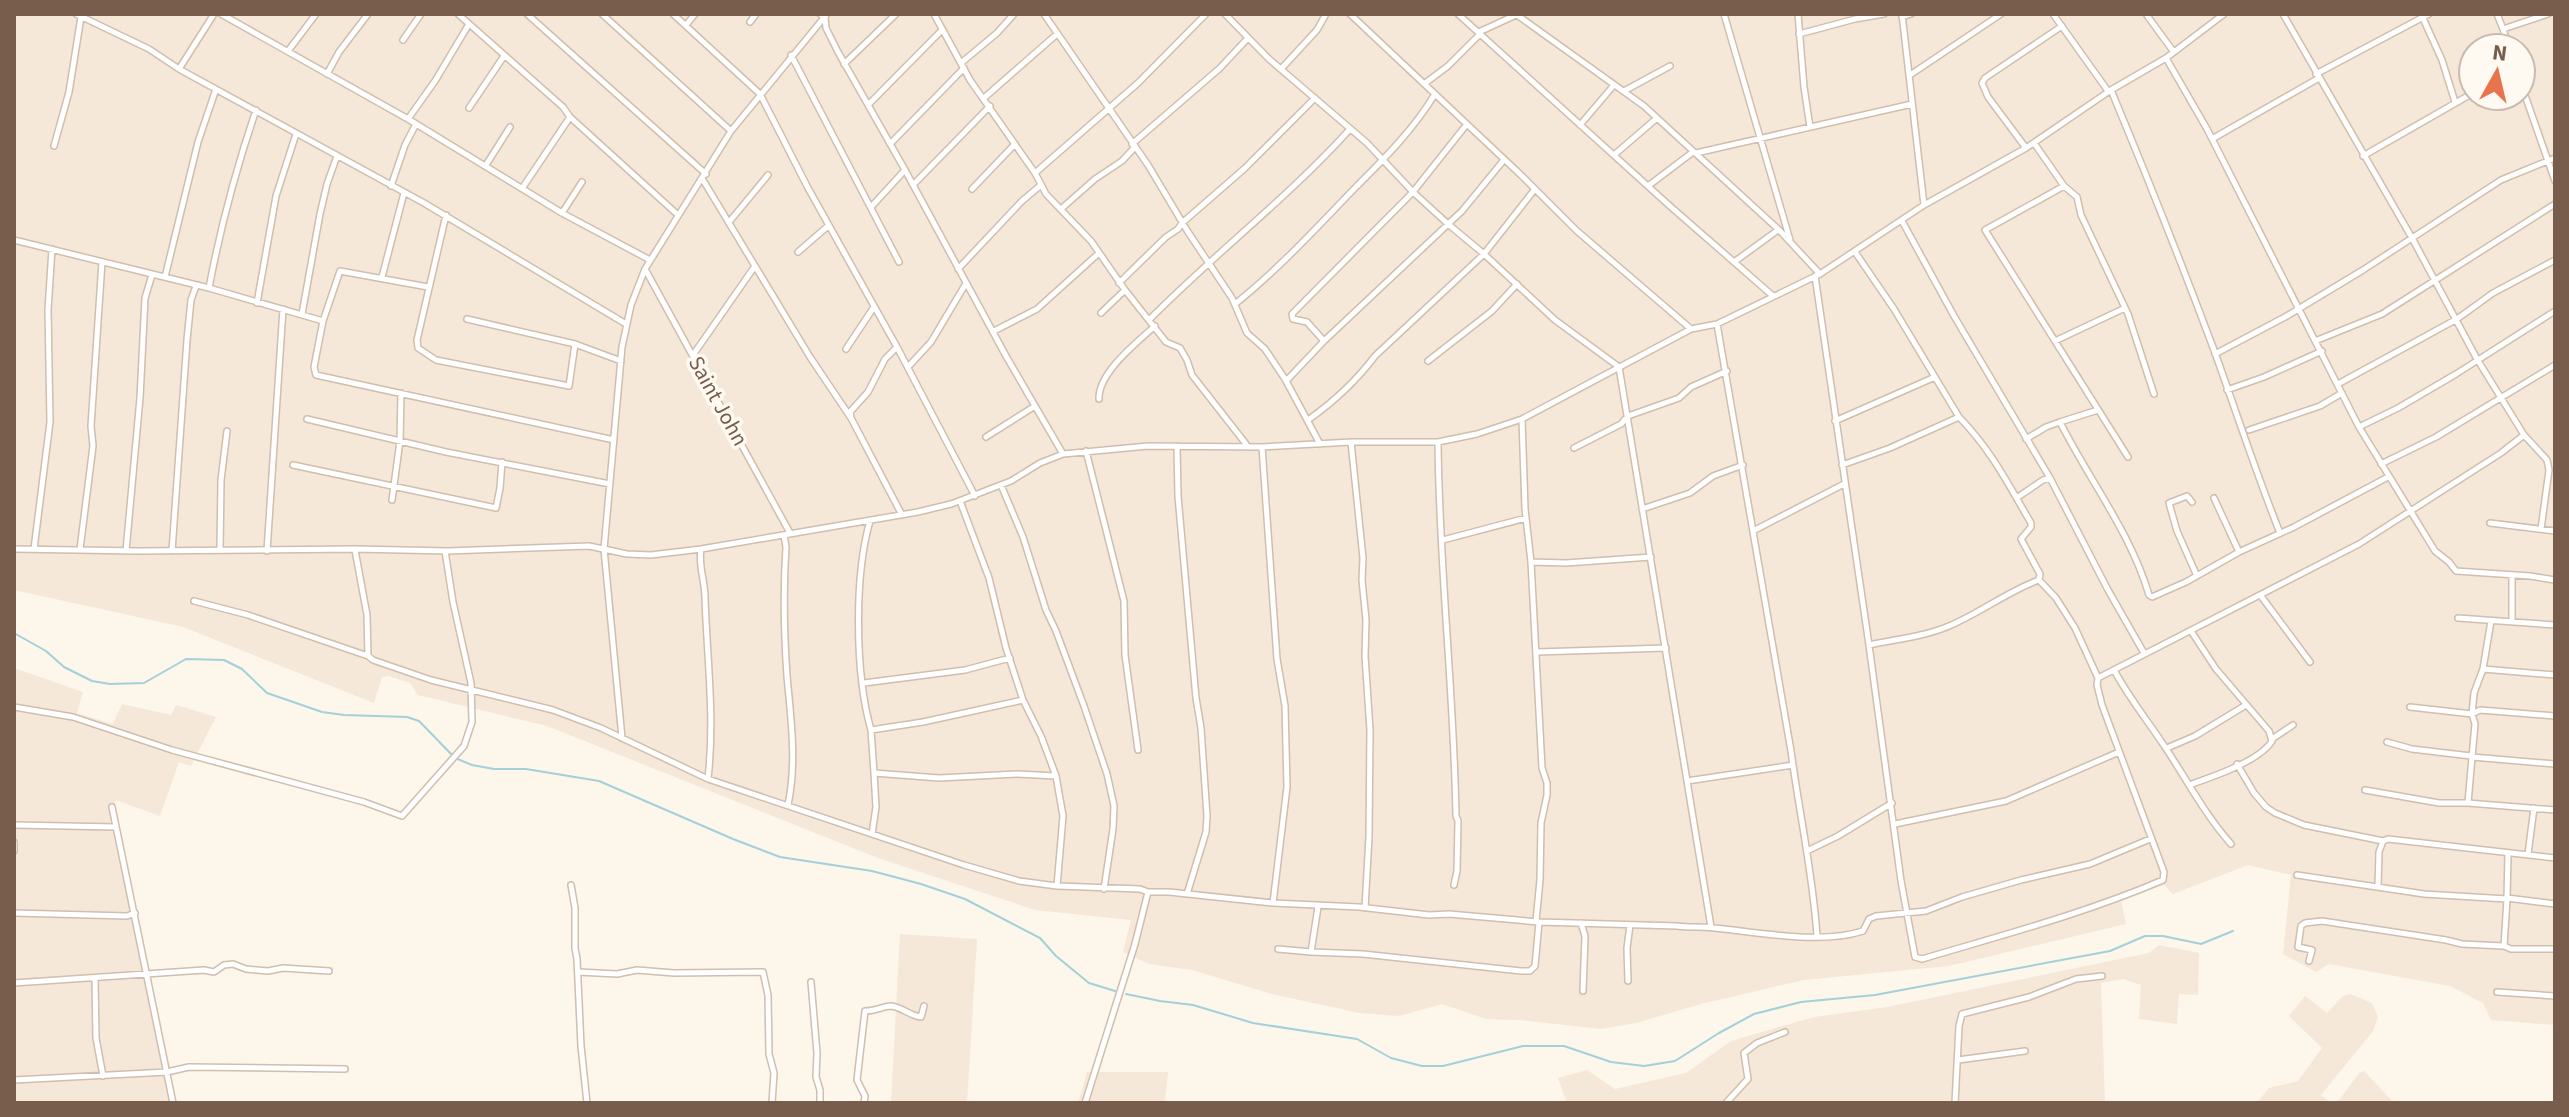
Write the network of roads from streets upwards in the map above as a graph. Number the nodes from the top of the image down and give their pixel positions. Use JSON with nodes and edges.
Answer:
{"nodes":[{"id":1,"x":214,"y":14,"type":"edge"},
{"id":2,"x":221,"y":14,"type":"edge"},
{"id":3,"x":316,"y":14,"type":"edge"},
{"id":4,"x":368,"y":14,"type":"edge"},
{"id":5,"x":421,"y":14,"type":"edge"},
{"id":6,"x":458,"y":14,"type":"edge"},
{"id":7,"x":527,"y":14,"type":"edge"},
{"id":8,"x":602,"y":14,"type":"edge"},
{"id":9,"x":673,"y":14,"type":"edge"},
{"id":10,"x":695,"y":14,"type":"edge"},
{"id":11,"x":756,"y":14,"type":"edge"},
{"id":12,"x":896,"y":14,"type":"edge"},
{"id":13,"x":934,"y":14,"type":"edge"},
{"id":14,"x":1014,"y":14,"type":"edge"},
{"id":15,"x":1044,"y":14,"type":"edge"},
{"id":16,"x":1206,"y":14,"type":"edge"},
{"id":17,"x":1225,"y":14,"type":"edge"},
{"id":18,"x":1326,"y":14,"type":"edge"},
{"id":19,"x":1350,"y":14,"type":"edge"},
{"id":20,"x":1458,"y":14,"type":"edge"},
{"id":21,"x":1518,"y":14,"type":"edge"},
{"id":22,"x":1724,"y":14,"type":"edge"},
{"id":23,"x":1798,"y":14,"type":"edge"},
{"id":24,"x":1884,"y":14,"type":"edge"},
{"id":25,"x":1911,"y":14,"type":"edge"},
{"id":26,"x":2001,"y":14,"type":"edge"},
{"id":27,"x":2053,"y":14,"type":"edge"},
{"id":28,"x":2146,"y":14,"type":"edge"},
{"id":29,"x":2224,"y":14,"type":"edge"},
{"id":30,"x":2283,"y":14,"type":"edge"},
{"id":31,"x":2497,"y":14,"type":"edge"},
{"id":32,"x":2548,"y":14,"type":"edge"},
{"id":33,"x":79,"y":15,"type":"edge"},
{"id":34,"x":824,"y":15,"type":"edge"},
{"id":35,"x":2424,"y":15,"type":"edge"},
{"id":36,"x":1902,"y":16,"type":"edge"},
{"id":37,"x":750,"y":22,"type":"dead end"},
{"id":38,"x":469,"y":24,"type":"junction"},
{"id":39,"x":686,"y":25,"type":"junction"},
{"id":40,"x":2062,"y":26,"type":"junction"},
{"id":41,"x":2503,"y":29,"type":"junction"},
{"id":42,"x":942,"y":30,"type":"junction"},
{"id":43,"x":2504,"y":32,"type":"edge"},
{"id":44,"x":1479,"y":33,"type":"junction"},
{"id":45,"x":1057,"y":34,"type":"junction"},
{"id":46,"x":1799,"y":34,"type":"junction"},
{"id":47,"x":1248,"y":38,"type":"junction"},
{"id":48,"x":403,"y":40,"type":"dead end"},
{"id":49,"x":288,"y":51,"type":"junction"},
{"id":50,"x":2173,"y":51,"type":"junction"},
{"id":51,"x":791,"y":55,"type":"junction"},
{"id":52,"x":504,"y":56,"type":"junction"},
{"id":53,"x":2166,"y":58,"type":"junction"},
{"id":54,"x":844,"y":64,"type":"junction"},
{"id":55,"x":962,"y":66,"type":"junction"},
{"id":56,"x":1670,"y":66,"type":"dead end"},
{"id":57,"x":179,"y":69,"type":"junction"},
{"id":58,"x":1281,"y":69,"type":"junction"},
{"id":59,"x":327,"y":74,"type":"junction"},
{"id":60,"x":1910,"y":75,"type":"junction"},
{"id":61,"x":2317,"y":76,"type":"junction"},
{"id":62,"x":1424,"y":84,"type":"junction"},
{"id":63,"x":1614,"y":85,"type":"junction"},
{"id":64,"x":216,"y":89,"type":"junction"},
{"id":65,"x":1624,"y":91,"type":"junction"},
{"id":66,"x":2110,"y":91,"type":"junction"},
{"id":67,"x":760,"y":94,"type":"junction"},
{"id":68,"x":1435,"y":94,"type":"junction"},
{"id":69,"x":984,"y":98,"type":"junction"},
{"id":70,"x":1315,"y":98,"type":"junction"},
{"id":71,"x":2455,"y":103,"type":"joint"},
{"id":72,"x":1912,"y":104,"type":"junction"},
{"id":73,"x":868,"y":105,"type":"junction"},
{"id":74,"x":990,"y":106,"type":"junction"},
{"id":75,"x":469,"y":108,"type":"dead end"},
{"id":76,"x":1108,"y":109,"type":"junction"},
{"id":77,"x":256,"y":110,"type":"junction"},
{"id":78,"x":2531,"y":112,"type":"edge"},
{"id":79,"x":570,"y":117,"type":"junction"},
{"id":80,"x":1657,"y":118,"type":"junction"},
{"id":81,"x":408,"y":119,"type":"junction"},
{"id":82,"x":416,"y":124,"type":"junction"},
{"id":83,"x":1467,"y":124,"type":"junction"},
{"id":84,"x":1580,"y":125,"type":"junction"},
{"id":85,"x":510,"y":127,"type":"dead end"},
{"id":86,"x":1810,"y":127,"type":"junction"},
{"id":87,"x":1350,"y":129,"type":"junction"},
{"id":88,"x":731,"y":131,"type":"junction"},
{"id":89,"x":296,"y":134,"type":"junction"},
{"id":90,"x":1762,"y":139,"type":"junction"},
{"id":91,"x":2212,"y":139,"type":"junction"},
{"id":92,"x":2034,"y":143,"type":"junction"},
{"id":93,"x":890,"y":144,"type":"junction"},
{"id":94,"x":1015,"y":144,"type":"junction"},
{"id":95,"x":1134,"y":145,"type":"junction"},
{"id":96,"x":54,"y":146,"type":"dead end"},
{"id":97,"x":2026,"y":148,"type":"junction"},
{"id":98,"x":1694,"y":153,"type":"junction"},
{"id":99,"x":1614,"y":155,"type":"junction"},
{"id":100,"x":337,"y":156,"type":"junction"},
{"id":101,"x":2363,"y":156,"type":"junction"},
{"id":102,"x":2555,"y":158,"type":"edge"},
{"id":103,"x":1381,"y":160,"type":"junction"},
{"id":104,"x":1503,"y":161,"type":"junction"},
{"id":105,"x":2548,"y":161,"type":"junction"},
{"id":106,"x":486,"y":165,"type":"junction"},
{"id":107,"x":905,"y":170,"type":"junction"},
{"id":108,"x":1035,"y":173,"type":"junction"},
{"id":109,"x":768,"y":175,"type":"dead end"},
{"id":110,"x":704,"y":177,"type":"junction"},
{"id":111,"x":2555,"y":181,"type":"edge"},
{"id":112,"x":582,"y":182,"type":"dead end"},
{"id":113,"x":913,"y":185,"type":"junction"},
{"id":114,"x":1041,"y":185,"type":"junction"},
{"id":115,"x":391,"y":186,"type":"junction"},
{"id":116,"x":1648,"y":186,"type":"junction"},
{"id":117,"x":2064,"y":186,"type":"junction"},
{"id":118,"x":523,"y":187,"type":"junction"},
{"id":119,"x":972,"y":189,"type":"dead end"},
{"id":120,"x":1535,"y":189,"type":"junction"},
{"id":121,"x":1413,"y":192,"type":"junction"},
{"id":122,"x":404,"y":193,"type":"junction"},
{"id":123,"x":2555,"y":204,"type":"edge"},
{"id":124,"x":1924,"y":205,"type":"junction"},
{"id":125,"x":872,"y":206,"type":"junction"},
{"id":126,"x":1061,"y":209,"type":"junction"},
{"id":127,"x":562,"y":213,"type":"junction"},
{"id":128,"x":446,"y":215,"type":"junction"},
{"id":129,"x":678,"y":215,"type":"junction"},
{"id":130,"x":730,"y":221,"type":"junction"},
{"id":131,"x":1902,"y":221,"type":"junction"},
{"id":132,"x":1182,"y":223,"type":"junction"},
{"id":133,"x":1448,"y":224,"type":"junction"},
{"id":134,"x":828,"y":226,"type":"junction"},
{"id":135,"x":1779,"y":230,"type":"junction"},
{"id":136,"x":2412,"y":238,"type":"junction"},
{"id":137,"x":14,"y":240,"type":"edge"},
{"id":138,"x":1791,"y":242,"type":"junction"},
{"id":139,"x":52,"y":249,"type":"junction"},
{"id":140,"x":798,"y":252,"type":"dead end"},
{"id":141,"x":1855,"y":252,"type":"junction"},
{"id":142,"x":1099,"y":253,"type":"junction"},
{"id":143,"x":1484,"y":254,"type":"junction"},
{"id":144,"x":650,"y":260,"type":"junction"},
{"id":145,"x":2555,"y":260,"type":"edge"},
{"id":146,"x":102,"y":262,"type":"junction"},
{"id":147,"x":899,"y":262,"type":"dead end"},
{"id":148,"x":1734,"y":262,"type":"junction"},
{"id":149,"x":1209,"y":263,"type":"junction"},
{"id":150,"x":755,"y":266,"type":"junction"},
{"id":151,"x":645,"y":269,"type":"junction"},
{"id":152,"x":958,"y":269,"type":"junction"},
{"id":153,"x":152,"y":275,"type":"junction"},
{"id":154,"x":1817,"y":275,"type":"junction"},
{"id":155,"x":165,"y":277,"type":"junction"},
{"id":156,"x":382,"y":277,"type":"junction"},
{"id":157,"x":2434,"y":279,"type":"junction"},
{"id":158,"x":1119,"y":283,"type":"junction"},
{"id":159,"x":966,"y":284,"type":"junction"},
{"id":160,"x":1517,"y":284,"type":"junction"},
{"id":161,"x":196,"y":286,"type":"junction"},
{"id":162,"x":428,"y":287,"type":"junction"},
{"id":163,"x":209,"y":288,"type":"junction"},
{"id":164,"x":1125,"y":290,"type":"junction"},
{"id":165,"x":1773,"y":296,"type":"junction"},
{"id":166,"x":257,"y":303,"type":"junction"},
{"id":167,"x":1235,"y":304,"type":"junction"},
{"id":168,"x":874,"y":307,"type":"junction"},
{"id":169,"x":2125,"y":308,"type":"junction"},
{"id":170,"x":2298,"y":308,"type":"junction"},
{"id":171,"x":283,"y":309,"type":"junction"},
{"id":172,"x":2555,"y":311,"type":"edge"},
{"id":173,"x":1101,"y":313,"type":"dead end"},
{"id":174,"x":302,"y":314,"type":"junction"},
{"id":175,"x":467,"y":319,"type":"dead end"},
{"id":176,"x":2457,"y":319,"type":"junction"},
{"id":177,"x":1149,"y":320,"type":"junction"},
{"id":178,"x":323,"y":321,"type":"junction"},
{"id":179,"x":626,"y":324,"type":"junction"},
{"id":180,"x":1717,"y":324,"type":"junction"},
{"id":181,"x":1155,"y":326,"type":"junction"},
{"id":182,"x":1691,"y":329,"type":"junction"},
{"id":183,"x":994,"y":331,"type":"junction"},
{"id":184,"x":1324,"y":341,"type":"junction"},
{"id":185,"x":2055,"y":341,"type":"junction"},
{"id":186,"x":2315,"y":341,"type":"junction"},
{"id":187,"x":575,"y":344,"type":"junction"},
{"id":188,"x":897,"y":347,"type":"junction"},
{"id":189,"x":846,"y":349,"type":"dead end"},
{"id":190,"x":2322,"y":351,"type":"junction"},
{"id":191,"x":2215,"y":354,"type":"junction"},
{"id":192,"x":693,"y":355,"type":"junction"},
{"id":193,"x":2477,"y":359,"type":"junction"},
{"id":194,"x":621,"y":361,"type":"junction"},
{"id":195,"x":1428,"y":361,"type":"dead end"},
{"id":196,"x":2555,"y":365,"type":"edge"},
{"id":197,"x":908,"y":367,"type":"junction"},
{"id":198,"x":1619,"y":367,"type":"junction"},
{"id":199,"x":1727,"y":371,"type":"junction"},
{"id":200,"x":1935,"y":377,"type":"junction"},
{"id":201,"x":1285,"y":379,"type":"junction"},
{"id":202,"x":2338,"y":384,"type":"junction"},
{"id":203,"x":2227,"y":390,"type":"junction"},
{"id":204,"x":401,"y":393,"type":"junction"},
{"id":205,"x":2342,"y":393,"type":"junction"},
{"id":206,"x":2154,"y":394,"type":"dead end"},
{"id":207,"x":2502,"y":397,"type":"junction"},
{"id":208,"x":1099,"y":399,"type":"dead end"},
{"id":209,"x":1035,"y":406,"type":"junction"},
{"id":210,"x":2098,"y":410,"type":"junction"},
{"id":211,"x":1628,"y":416,"type":"junction"},
{"id":212,"x":1959,"y":417,"type":"junction"},
{"id":213,"x":851,"y":418,"type":"junction"},
{"id":214,"x":307,"y":419,"type":"dead end"},
{"id":215,"x":1522,"y":419,"type":"junction"},
{"id":216,"x":1308,"y":420,"type":"junction"},
{"id":217,"x":1835,"y":421,"type":"junction"},
{"id":218,"x":2060,"y":422,"type":"junction"},
{"id":219,"x":2359,"y":427,"type":"junction"},
{"id":220,"x":2249,"y":430,"type":"dead end"},
{"id":221,"x":227,"y":431,"type":"dead end"},
{"id":222,"x":2524,"y":435,"type":"junction"},
{"id":223,"x":986,"y":437,"type":"dead end"},
{"id":224,"x":2026,"y":439,"type":"junction"},
{"id":225,"x":614,"y":440,"type":"junction"},
{"id":226,"x":400,"y":441,"type":"junction"},
{"id":227,"x":1351,"y":442,"type":"junction"},
{"id":228,"x":1438,"y":442,"type":"junction"},
{"id":229,"x":1320,"y":444,"type":"junction"},
{"id":230,"x":1247,"y":445,"type":"junction"},
{"id":231,"x":1177,"y":446,"type":"junction"},
{"id":232,"x":1262,"y":447,"type":"junction"},
{"id":233,"x":1574,"y":448,"type":"dead end"},
{"id":234,"x":1086,"y":451,"type":"junction"},
{"id":235,"x":1063,"y":454,"type":"junction"},
{"id":236,"x":2128,"y":457,"type":"dead end"},
{"id":237,"x":502,"y":462,"type":"junction"},
{"id":238,"x":2381,"y":464,"type":"junction"},
{"id":239,"x":293,"y":465,"type":"dead end"},
{"id":240,"x":1743,"y":465,"type":"junction"},
{"id":241,"x":1842,"y":465,"type":"junction"},
{"id":242,"x":2388,"y":477,"type":"junction"},
{"id":243,"x":2050,"y":478,"type":"junction"},
{"id":244,"x":610,"y":484,"type":"junction"},
{"id":245,"x":1845,"y":484,"type":"junction"},
{"id":246,"x":1001,"y":485,"type":"junction"},
{"id":247,"x":394,"y":486,"type":"junction"},
{"id":248,"x":975,"y":496,"type":"junction"},
{"id":249,"x":2018,"y":497,"type":"junction"},
{"id":250,"x":2214,"y":498,"type":"dead end"},
{"id":251,"x":392,"y":500,"type":"dead end"},
{"id":252,"x":960,"y":501,"type":"junction"},
{"id":253,"x":2192,"y":502,"type":"dead end"},
{"id":254,"x":1642,"y":509,"type":"junction"},
{"id":255,"x":2411,"y":510,"type":"junction"},
{"id":256,"x":902,"y":515,"type":"junction"},
{"id":257,"x":1526,"y":518,"type":"junction"},
{"id":258,"x":870,"y":521,"type":"junction"},
{"id":259,"x":2490,"y":523,"type":"dead end"},
{"id":260,"x":2541,"y":529,"type":"junction"},
{"id":261,"x":1753,"y":531,"type":"junction"},
{"id":262,"x":2555,"y":531,"type":"edge"},
{"id":263,"x":2280,"y":533,"type":"junction"},
{"id":264,"x":787,"y":534,"type":"junction"},
{"id":265,"x":1443,"y":540,"type":"junction"},
{"id":266,"x":14,"y":549,"type":"edge"},
{"id":267,"x":34,"y":549,"type":"junction"},
{"id":268,"x":80,"y":549,"type":"junction"},
{"id":269,"x":355,"y":549,"type":"junction"},
{"id":270,"x":604,"y":549,"type":"junction"},
{"id":271,"x":701,"y":549,"type":"junction"},
{"id":272,"x":220,"y":550,"type":"junction"},
{"id":273,"x":126,"y":551,"type":"junction"},
{"id":274,"x":172,"y":551,"type":"junction"},
{"id":275,"x":267,"y":551,"type":"junction"},
{"id":276,"x":445,"y":551,"type":"junction"},
{"id":277,"x":2239,"y":552,"type":"junction"},
{"id":278,"x":1651,"y":557,"type":"junction"},
{"id":279,"x":1531,"y":562,"type":"junction"},
{"id":280,"x":2512,"y":575,"type":"junction"},
{"id":281,"x":2197,"y":576,"type":"junction"},
{"id":282,"x":2039,"y":580,"type":"junction"},
{"id":283,"x":2555,"y":580,"type":"edge"},
{"id":284,"x":2261,"y":596,"type":"junction"},
{"id":285,"x":194,"y":601,"type":"dead end"},
{"id":286,"x":2458,"y":618,"type":"dead end"},
{"id":287,"x":2491,"y":621,"type":"junction"},
{"id":288,"x":2512,"y":621,"type":"junction"},
{"id":289,"x":2555,"y":625,"type":"edge"},
{"id":290,"x":2191,"y":631,"type":"junction"},
{"id":291,"x":1869,"y":645,"type":"junction"},
{"id":292,"x":1666,"y":648,"type":"junction"},
{"id":293,"x":1537,"y":652,"type":"junction"},
{"id":294,"x":2144,"y":653,"type":"junction"},
{"id":295,"x":368,"y":657,"type":"junction"},
{"id":296,"x":1010,"y":658,"type":"junction"},
{"id":297,"x":2310,"y":662,"type":"dead end"},
{"id":298,"x":2483,"y":669,"type":"junction"},
{"id":299,"x":2114,"y":670,"type":"junction"},
{"id":300,"x":2555,"y":675,"type":"edge"},
{"id":301,"x":2098,"y":678,"type":"junction"},
{"id":302,"x":864,"y":683,"type":"junction"},
{"id":303,"x":471,"y":689,"type":"junction"},
{"id":304,"x":1023,"y":700,"type":"junction"},
{"id":305,"x":2246,"y":705,"type":"junction"},
{"id":306,"x":14,"y":707,"type":"edge"},
{"id":307,"x":2410,"y":707,"type":"dead end"},
{"id":308,"x":2472,"y":714,"type":"junction"},
{"id":309,"x":2555,"y":716,"type":"edge"},
{"id":310,"x":2293,"y":725,"type":"dead end"},
{"id":311,"x":871,"y":730,"type":"junction"},
{"id":312,"x":622,"y":738,"type":"junction"},
{"id":313,"x":2272,"y":739,"type":"junction"},
{"id":314,"x":2387,"y":742,"type":"dead end"},
{"id":315,"x":2166,"y":748,"type":"junction"},
{"id":316,"x":1138,"y":750,"type":"dead end"},
{"id":317,"x":2119,"y":752,"type":"junction"},
{"id":318,"x":2472,"y":757,"type":"junction"},
{"id":319,"x":2237,"y":764,"type":"junction"},
{"id":320,"x":2555,"y":764,"type":"edge"},
{"id":321,"x":1793,"y":765,"type":"junction"},
{"id":322,"x":874,"y":773,"type":"junction"},
{"id":323,"x":1056,"y":776,"type":"junction"},
{"id":324,"x":708,"y":779,"type":"junction"},
{"id":325,"x":1687,"y":781,"type":"junction"},
{"id":326,"x":2189,"y":785,"type":"junction"},
{"id":327,"x":2365,"y":790,"type":"dead end"},
{"id":328,"x":1892,"y":803,"type":"junction"},
{"id":329,"x":2468,"y":803,"type":"junction"},
{"id":330,"x":788,"y":805,"type":"junction"},
{"id":331,"x":112,"y":807,"type":"dead end"},
{"id":332,"x":2534,"y":808,"type":"junction"},
{"id":333,"x":2555,"y":810,"type":"edge"},
{"id":334,"x":1895,"y":824,"type":"junction"},
{"id":335,"x":14,"y":825,"type":"edge"},
{"id":336,"x":116,"y":827,"type":"junction"},
{"id":337,"x":872,"y":834,"type":"junction"},
{"id":338,"x":2150,"y":839,"type":"junction"},
{"id":339,"x":2383,"y":841,"type":"junction"},
{"id":340,"x":14,"y":842,"type":"edge"},
{"id":341,"x":2231,"y":844,"type":"dead end"},
{"id":342,"x":14,"y":851,"type":"edge"},
{"id":343,"x":1807,"y":851,"type":"junction"},
{"id":344,"x":2508,"y":854,"type":"junction"},
{"id":345,"x":2528,"y":854,"type":"junction"},
{"id":346,"x":2555,"y":858,"type":"edge"},
{"id":347,"x":2297,"y":875,"type":"dead end"},
{"id":348,"x":571,"y":885,"type":"dead end"},
{"id":349,"x":1454,"y":885,"type":"dead end"},
{"id":350,"x":1057,"y":886,"type":"junction"},
{"id":351,"x":2378,"y":887,"type":"junction"},
{"id":352,"x":1104,"y":889,"type":"junction"},
{"id":353,"x":1148,"y":892,"type":"junction"},
{"id":354,"x":1187,"y":894,"type":"junction"},
{"id":355,"x":2507,"y":899,"type":"junction"},
{"id":356,"x":1273,"y":903,"type":"junction"},
{"id":357,"x":2555,"y":904,"type":"edge"},
{"id":358,"x":1318,"y":907,"type":"junction"},
{"id":359,"x":1365,"y":908,"type":"junction"},
{"id":360,"x":1906,"y":912,"type":"junction"},
{"id":361,"x":14,"y":913,"type":"edge"},
{"id":362,"x":135,"y":913,"type":"junction"},
{"id":363,"x":1537,"y":922,"type":"junction"},
{"id":364,"x":1581,"y":923,"type":"junction"},
{"id":365,"x":1630,"y":925,"type":"junction"},
{"id":366,"x":1711,"y":927,"type":"junction"},
{"id":367,"x":1817,"y":936,"type":"junction"},
{"id":368,"x":2504,"y":946,"type":"junction"},
{"id":369,"x":1278,"y":949,"type":"dead end"},
{"id":370,"x":2555,"y":949,"type":"edge"},
{"id":371,"x":1311,"y":952,"type":"junction"},
{"id":372,"x":2309,"y":961,"type":"dead end"},
{"id":373,"x":329,"y":971,"type":"dead end"},
{"id":374,"x":578,"y":972,"type":"junction"},
{"id":375,"x":147,"y":974,"type":"junction"},
{"id":376,"x":2102,"y":976,"type":"dead end"},
{"id":377,"x":95,"y":978,"type":"junction"},
{"id":378,"x":1628,"y":981,"type":"dead end"},
{"id":379,"x":811,"y":982,"type":"dead end"},
{"id":380,"x":14,"y":983,"type":"edge"},
{"id":381,"x":1583,"y":991,"type":"dead end"},
{"id":382,"x":2497,"y":992,"type":"dead end"},
{"id":383,"x":2555,"y":996,"type":"edge"},
{"id":384,"x":924,"y":1006,"type":"dead end"},
{"id":385,"x":1785,"y":1032,"type":"dead end"},
{"id":386,"x":2025,"y":1051,"type":"dead end"},
{"id":387,"x":1958,"y":1060,"type":"junction"},
{"id":388,"x":345,"y":1069,"type":"dead end"},
{"id":389,"x":167,"y":1072,"type":"junction"},
{"id":390,"x":103,"y":1076,"type":"junction"},
{"id":391,"x":14,"y":1080,"type":"edge"},
{"id":392,"x":173,"y":1103,"type":"edge"},
{"id":393,"x":587,"y":1103,"type":"edge"},
{"id":394,"x":772,"y":1103,"type":"edge"},
{"id":395,"x":820,"y":1103,"type":"edge"},
{"id":396,"x":864,"y":1103,"type":"edge"},
{"id":397,"x":1085,"y":1103,"type":"edge"},
{"id":398,"x":1726,"y":1103,"type":"edge"},
{"id":399,"x":1955,"y":1103,"type":"edge"}],
"edges":[{"from":1,"to":57,"type":"street"},
{"from":2,"to":49,"type":"street"},
{"from":3,"to":49,"type":"street"},
{"from":4,"to":59,"type":"street"},
{"from":5,"to":48,"type":"street"},
{"from":6,"to":38,"type":"street"},
{"from":7,"to":110,"type":"street"},
{"from":8,"to":88,"type":"street"},
{"from":9,"to":39,"type":"street"},
{"from":10,"to":39,"type":"street"},
{"from":11,"to":37,"type":"street"},
{"from":12,"to":54,"type":"street"},
{"from":13,"to":42,"type":"street"},
{"from":14,"to":55,"type":"street"},
{"from":15,"to":45,"type":"street"},
{"from":16,"to":76,"type":"street"},
{"from":17,"to":47,"type":"street"},
{"from":18,"to":58,"type":"street"},
{"from":19,"to":62,"type":"street"},
{"from":20,"to":44,"type":"street"},
{"from":21,"to":44,"type":"street"},
{"from":21,"to":63,"type":"street"},
{"from":22,"to":90,"type":"street"},
{"from":23,"to":46,"type":"street"},
{"from":24,"to":46,"type":"street"},
{"from":25,"to":36,"type":"street"},
{"from":26,"to":60,"type":"street"},
{"from":27,"to":40,"type":"street"},
{"from":28,"to":50,"type":"street"},
{"from":29,"to":50,"type":"street"},
{"from":30,"to":61,"type":"street"},
{"from":31,"to":41,"type":"street"},
{"from":32,"to":41,"type":"street"},
{"from":33,"to":57,"type":"street"},
{"from":33,"to":96,"type":"street"},
{"from":34,"to":51,"type":"street"},
{"from":34,"to":54,"type":"street"},
{"from":35,"to":61,"type":"street"},
{"from":35,"to":71,"type":"street"},
{"from":36,"to":60,"type":"street"},
{"from":38,"to":52,"type":"street"},
{"from":38,"to":81,"type":"street"},
{"from":39,"to":67,"type":"street"},
{"from":40,"to":66,"type":"street"},
{"from":40,"to":97,"type":"street"},
{"from":41,"to":43,"type":"street"},
{"from":42,"to":55,"type":"street"},
{"from":42,"to":73,"type":"street"},
{"from":44,"to":62,"type":"street"},
{"from":44,"to":84,"type":"street"},
{"from":45,"to":69,"type":"street"},
{"from":45,"to":76,"type":"street"},
{"from":46,"to":86,"type":"street"},
{"from":47,"to":58,"type":"street"},
{"from":47,"to":95,"type":"street"},
{"from":49,"to":59,"type":"street"},
{"from":50,"to":53,"type":"street"},
{"from":51,"to":67,"type":"street"},
{"from":51,"to":125,"type":"street"},
{"from":52,"to":75,"type":"street"},
{"from":52,"to":79,"type":"street"},
{"from":53,"to":66,"type":"street"},
{"from":53,"to":91,"type":"street"},
{"from":54,"to":73,"type":"street"},
{"from":55,"to":69,"type":"street"},
{"from":55,"to":93,"type":"street"},
{"from":56,"to":65,"type":"street"},
{"from":57,"to":64,"type":"street"},
{"from":58,"to":70,"type":"street"},
{"from":59,"to":81,"type":"street"},
{"from":60,"to":72,"type":"street"},
{"from":61,"to":91,"type":"street"},
{"from":61,"to":101,"type":"street"},
{"from":62,"to":68,"type":"street"},
{"from":63,"to":65,"type":"street"},
{"from":63,"to":84,"type":"street"},
{"from":64,"to":77,"type":"street"},
{"from":64,"to":155,"type":"street"},
{"from":65,"to":80,"type":"street"},
{"from":66,"to":92,"type":"street"},
{"from":66,"to":191,"type":"street"},
{"from":67,"to":88,"type":"street"},
{"from":67,"to":134,"type":"street"},
{"from":68,"to":83,"type":"street"},
{"from":68,"to":103,"type":"street"},
{"from":69,"to":74,"type":"street"},
{"from":70,"to":87,"type":"street"},
{"from":70,"to":132,"type":"street"},
{"from":71,"to":101,"type":"street"},
{"from":72,"to":86,"type":"street"},
{"from":72,"to":124,"type":"street"},
{"from":73,"to":93,"type":"street"},
{"from":74,"to":94,"type":"street"},
{"from":74,"to":113,"type":"street"},
{"from":76,"to":95,"type":"street"},
{"from":76,"to":108,"type":"street"},
{"from":77,"to":89,"type":"street"},
{"from":77,"to":163,"type":"street"},
{"from":78,"to":105,"type":"street"},
{"from":79,"to":118,"type":"street"},
{"from":79,"to":129,"type":"street"},
{"from":80,"to":98,"type":"street"},
{"from":80,"to":99,"type":"street"},
{"from":81,"to":82,"type":"street"},
{"from":82,"to":106,"type":"street"},
{"from":82,"to":115,"type":"street"},
{"from":83,"to":104,"type":"street"},
{"from":83,"to":121,"type":"street"},
{"from":84,"to":99,"type":"street"},
{"from":85,"to":106,"type":"street"},
{"from":86,"to":90,"type":"street"},
{"from":87,"to":103,"type":"street"},
{"from":87,"to":149,"type":"street"},
{"from":88,"to":110,"type":"street"},
{"from":89,"to":100,"type":"street"},
{"from":89,"to":166,"type":"street"},
{"from":90,"to":98,"type":"street"},
{"from":90,"to":138,"type":"street"},
{"from":91,"to":170,"type":"street"},
{"from":92,"to":97,"type":"street"},
{"from":92,"to":117,"type":"street"},
{"from":93,"to":107,"type":"street"},
{"from":94,"to":108,"type":"street"},
{"from":94,"to":119,"type":"street"},
{"from":95,"to":126,"type":"street"},
{"from":95,"to":132,"type":"street"},
{"from":97,"to":124,"type":"street"},
{"from":98,"to":116,"type":"street"},
{"from":98,"to":135,"type":"street"},
{"from":99,"to":116,"type":"street"},
{"from":100,"to":115,"type":"street"},
{"from":100,"to":174,"type":"street"},
{"from":101,"to":136,"type":"street"},
{"from":102,"to":105,"type":"street"},
{"from":103,"to":121,"type":"street"},
{"from":103,"to":167,"type":"street"},
{"from":104,"to":120,"type":"street"},
{"from":104,"to":133,"type":"street"},
{"from":105,"to":111,"type":"street"},
{"from":105,"to":136,"type":"street"},
{"from":106,"to":118,"type":"street"},
{"from":107,"to":113,"type":"street"},
{"from":107,"to":125,"type":"street"},
{"from":108,"to":114,"type":"street"},
{"from":109,"to":130,"type":"street"},
{"from":110,"to":129,"type":"street"},
{"from":110,"to":130,"type":"street"},
{"from":112,"to":127,"type":"street"},
{"from":113,"to":152,"type":"street"},
{"from":114,"to":126,"type":"street"},
{"from":114,"to":152,"type":"street"},
{"from":115,"to":122,"type":"street"},
{"from":116,"to":148,"type":"street"},
{"from":117,"to":169,"type":"street"},
{"from":117,"to":185,"type":"street"},
{"from":118,"to":127,"type":"street"},
{"from":120,"to":143,"type":"street"},
{"from":120,"to":182,"type":"street"},
{"from":121,"to":133,"type":"street"},
{"from":121,"to":184,"type":"street"},
{"from":122,"to":128,"type":"street"},
{"from":122,"to":156,"type":"street"},
{"from":123,"to":157,"type":"street"},
{"from":124,"to":131,"type":"street"},
{"from":125,"to":147,"type":"street"},
{"from":126,"to":142,"type":"street"},
{"from":127,"to":144,"type":"street"},
{"from":128,"to":162,"type":"street"},
{"from":128,"to":179,"type":"street"},
{"from":129,"to":144,"type":"street"},
{"from":130,"to":150,"type":"street"},
{"from":131,"to":141,"type":"street"},
{"from":131,"to":224,"type":"street"},
{"from":132,"to":149,"type":"street"},
{"from":132,"to":158,"type":"street"},
{"from":133,"to":143,"type":"street"},
{"from":133,"to":184,"type":"street"},
{"from":134,"to":140,"type":"street"},
{"from":134,"to":168,"type":"street"},
{"from":135,"to":138,"type":"street"},
{"from":135,"to":148,"type":"street"},
{"from":136,"to":157,"type":"street"},
{"from":136,"to":170,"type":"street"},
{"from":137,"to":139,"type":"street"},
{"from":138,"to":154,"type":"street"},
{"from":139,"to":146,"type":"street"},
{"from":139,"to":267,"type":"street"},
{"from":141,"to":154,"type":"street"},
{"from":141,"to":200,"type":"street"},
{"from":142,"to":158,"type":"street"},
{"from":142,"to":183,"type":"street"},
{"from":143,"to":160,"type":"street"},
{"from":143,"to":216,"type":"street"},
{"from":144,"to":151,"type":"street"},
{"from":145,"to":176,"type":"street"},
{"from":146,"to":153,"type":"street"},
{"from":146,"to":268,"type":"street"},
{"from":148,"to":165,"type":"street"},
{"from":149,"to":167,"type":"street"},
{"from":149,"to":177,"type":"street"},
{"from":150,"to":192,"type":"street"},
{"from":150,"to":213,"type":"street"},
{"from":151,"to":179,"type":"street"},
{"from":151,"to":192,"type":"street","name":"Saint John"},
{"from":152,"to":159,"type":"street"},
{"from":153,"to":155,"type":"street"},
{"from":153,"to":273,"type":"street"},
{"from":154,"to":165,"type":"street"},
{"from":154,"to":217,"type":"street"},
{"from":155,"to":161,"type":"street"},
{"from":156,"to":162,"type":"street"},
{"from":156,"to":178,"type":"street"},
{"from":157,"to":176,"type":"street"},
{"from":157,"to":186,"type":"street"},
{"from":158,"to":164,"type":"street"},
{"from":159,"to":183,"type":"street"},
{"from":159,"to":197,"type":"street"},
{"from":160,"to":195,"type":"street"},
{"from":160,"to":198,"type":"street"},
{"from":161,"to":163,"type":"street"},
{"from":161,"to":274,"type":"street"},
{"from":162,"to":187,"type":"street"},
{"from":163,"to":166,"type":"street"},
{"from":164,"to":173,"type":"street"},
{"from":164,"to":177,"type":"street"},
{"from":165,"to":180,"type":"street"},
{"from":166,"to":171,"type":"street"},
{"from":167,"to":201,"type":"street"},
{"from":168,"to":188,"type":"street"},
{"from":168,"to":189,"type":"street"},
{"from":169,"to":185,"type":"street"},
{"from":169,"to":206,"type":"street"},
{"from":170,"to":186,"type":"street"},
{"from":170,"to":191,"type":"street"},
{"from":171,"to":174,"type":"street"},
{"from":171,"to":275,"type":"street"},
{"from":172,"to":193,"type":"street"},
{"from":174,"to":178,"type":"street"},
{"from":175,"to":187,"type":"street"},
{"from":176,"to":193,"type":"street"},
{"from":176,"to":202,"type":"street"},
{"from":177,"to":181,"type":"street"},
{"from":178,"to":204,"type":"street"},
{"from":179,"to":194,"type":"street"},
{"from":180,"to":182,"type":"street"},
{"from":180,"to":199,"type":"street"},
{"from":181,"to":208,"type":"street"},
{"from":181,"to":230,"type":"street"},
{"from":182,"to":198,"type":"street"},
{"from":183,"to":209,"type":"street"},
{"from":184,"to":201,"type":"street"},
{"from":185,"to":210,"type":"street"},
{"from":186,"to":190,"type":"street"},
{"from":187,"to":194,"type":"street"},
{"from":188,"to":197,"type":"street"},
{"from":188,"to":213,"type":"street"},
{"from":190,"to":202,"type":"street"},
{"from":190,"to":203,"type":"street"},
{"from":191,"to":203,"type":"street"},
{"from":192,"to":264,"type":"street","name":"Saint John"},
{"from":193,"to":207,"type":"street"},
{"from":193,"to":219,"type":"street"},
{"from":194,"to":225,"type":"street"},
{"from":196,"to":207,"type":"street"},
{"from":197,"to":248,"type":"street"},
{"from":198,"to":211,"type":"street"},
{"from":198,"to":215,"type":"street"},
{"from":199,"to":211,"type":"street"},
{"from":199,"to":240,"type":"street"},
{"from":200,"to":212,"type":"street"},
{"from":200,"to":217,"type":"street"},
{"from":201,"to":216,"type":"street"},
{"from":202,"to":205,"type":"street"},
{"from":203,"to":263,"type":"street"},
{"from":204,"to":225,"type":"street"},
{"from":204,"to":226,"type":"street"},
{"from":205,"to":219,"type":"street"},
{"from":205,"to":220,"type":"street"},
{"from":207,"to":222,"type":"street"},
{"from":207,"to":238,"type":"street"},
{"from":209,"to":223,"type":"street"},
{"from":209,"to":235,"type":"street"},
{"from":210,"to":218,"type":"street"},
{"from":210,"to":236,"type":"street"},
{"from":211,"to":233,"type":"street"},
{"from":211,"to":254,"type":"street"},
{"from":212,"to":241,"type":"street"},
{"from":212,"to":249,"type":"street"},
{"from":213,"to":256,"type":"street"},
{"from":214,"to":226,"type":"street"},
{"from":215,"to":228,"type":"street"},
{"from":215,"to":257,"type":"street"},
{"from":216,"to":229,"type":"street"},
{"from":217,"to":241,"type":"street"},
{"from":218,"to":224,"type":"street"},
{"from":218,"to":281,"type":"street"},
{"from":219,"to":238,"type":"street"},
{"from":221,"to":272,"type":"street"},
{"from":222,"to":255,"type":"street"},
{"from":222,"to":260,"type":"street"},
{"from":224,"to":243,"type":"street"},
{"from":225,"to":244,"type":"street"},
{"from":226,"to":237,"type":"street"},
{"from":226,"to":247,"type":"street"},
{"from":227,"to":228,"type":"street"},
{"from":227,"to":229,"type":"street"},
{"from":227,"to":359,"type":"street"},
{"from":228,"to":265,"type":"street"},
{"from":229,"to":232,"type":"street"},
{"from":230,"to":231,"type":"street"},
{"from":230,"to":232,"type":"street"},
{"from":231,"to":234,"type":"street"},
{"from":231,"to":354,"type":"street"},
{"from":232,"to":356,"type":"street"},
{"from":234,"to":235,"type":"street"},
{"from":234,"to":316,"type":"street"},
{"from":235,"to":246,"type":"street"},
{"from":237,"to":244,"type":"street"},
{"from":237,"to":247,"type":"street"},
{"from":238,"to":242,"type":"street"},
{"from":239,"to":247,"type":"street"},
{"from":240,"to":254,"type":"street"},
{"from":240,"to":261,"type":"street"},
{"from":241,"to":245,"type":"street"},
{"from":242,"to":255,"type":"street"},
{"from":242,"to":263,"type":"street"},
{"from":243,"to":249,"type":"street"},
{"from":243,"to":294,"type":"street"},
{"from":244,"to":270,"type":"street"},
{"from":245,"to":261,"type":"street"},
{"from":245,"to":291,"type":"street"},
{"from":246,"to":248,"type":"street"},
{"from":246,"to":352,"type":"street"},
{"from":247,"to":251,"type":"street"},
{"from":248,"to":252,"type":"street"},
{"from":249,"to":282,"type":"street"},
{"from":250,"to":277,"type":"street"},
{"from":252,"to":256,"type":"street"},
{"from":252,"to":296,"type":"street"},
{"from":253,"to":281,"type":"street"},
{"from":254,"to":278,"type":"street"},
{"from":255,"to":280,"type":"street"},
{"from":255,"to":284,"type":"street"},
{"from":256,"to":258,"type":"street"},
{"from":257,"to":265,"type":"street"},
{"from":257,"to":279,"type":"street"},
{"from":258,"to":264,"type":"street"},
{"from":258,"to":302,"type":"street"},
{"from":259,"to":260,"type":"street"},
{"from":260,"to":262,"type":"street"},
{"from":261,"to":321,"type":"street"},
{"from":263,"to":277,"type":"street"},
{"from":264,"to":271,"type":"street"},
{"from":264,"to":330,"type":"street"},
{"from":265,"to":349,"type":"street"},
{"from":266,"to":267,"type":"street"},
{"from":267,"to":268,"type":"street"},
{"from":268,"to":273,"type":"street"},
{"from":269,"to":275,"type":"street"},
{"from":269,"to":276,"type":"street"},
{"from":269,"to":295,"type":"street"},
{"from":270,"to":271,"type":"street"},
{"from":270,"to":276,"type":"street"},
{"from":270,"to":312,"type":"street"},
{"from":271,"to":324,"type":"street"},
{"from":272,"to":274,"type":"street"},
{"from":272,"to":275,"type":"street"},
{"from":273,"to":274,"type":"street"},
{"from":276,"to":303,"type":"street"},
{"from":277,"to":281,"type":"street"},
{"from":278,"to":279,"type":"street"},
{"from":278,"to":292,"type":"street"},
{"from":279,"to":293,"type":"street"},
{"from":280,"to":283,"type":"street"},
{"from":280,"to":288,"type":"street"},
{"from":282,"to":291,"type":"street"},
{"from":282,"to":301,"type":"street"},
{"from":284,"to":290,"type":"street"},
{"from":284,"to":297,"type":"street"},
{"from":285,"to":295,"type":"street"},
{"from":286,"to":287,"type":"street"},
{"from":287,"to":288,"type":"street"},
{"from":287,"to":298,"type":"street"},
{"from":288,"to":289,"type":"street"},
{"from":290,"to":294,"type":"street"},
{"from":290,"to":305,"type":"street"},
{"from":291,"to":328,"type":"street"},
{"from":292,"to":293,"type":"street"},
{"from":292,"to":325,"type":"street"},
{"from":293,"to":363,"type":"street"},
{"from":294,"to":299,"type":"street"},
{"from":295,"to":303,"type":"street"},
{"from":296,"to":302,"type":"street"},
{"from":296,"to":304,"type":"street"},
{"from":298,"to":300,"type":"street"},
{"from":298,"to":308,"type":"street"},
{"from":299,"to":301,"type":"street"},
{"from":299,"to":315,"type":"street"},
{"from":301,"to":317,"type":"street"},
{"from":302,"to":311,"type":"street"},
{"from":303,"to":306,"type":"street"},
{"from":303,"to":312,"type":"street"},
{"from":304,"to":311,"type":"street"},
{"from":304,"to":323,"type":"street"},
{"from":305,"to":313,"type":"street"},
{"from":305,"to":315,"type":"street"},
{"from":307,"to":308,"type":"street"},
{"from":308,"to":309,"type":"street"},
{"from":308,"to":318,"type":"street"},
{"from":310,"to":313,"type":"street"},
{"from":311,"to":322,"type":"street"},
{"from":312,"to":324,"type":"street"},
{"from":313,"to":319,"type":"street"},
{"from":314,"to":318,"type":"street"},
{"from":315,"to":326,"type":"street"},
{"from":317,"to":334,"type":"street"},
{"from":317,"to":338,"type":"street"},
{"from":318,"to":320,"type":"street"},
{"from":318,"to":329,"type":"street"},
{"from":319,"to":326,"type":"street"},
{"from":319,"to":339,"type":"street"},
{"from":321,"to":325,"type":"street"},
{"from":321,"to":343,"type":"street"},
{"from":322,"to":323,"type":"street"},
{"from":322,"to":337,"type":"street"},
{"from":323,"to":350,"type":"street"},
{"from":324,"to":330,"type":"street"},
{"from":325,"to":366,"type":"street"},
{"from":326,"to":341,"type":"street"},
{"from":327,"to":329,"type":"street"},
{"from":328,"to":334,"type":"street"},
{"from":328,"to":343,"type":"street"},
{"from":329,"to":332,"type":"street"},
{"from":330,"to":337,"type":"street"},
{"from":331,"to":336,"type":"street"},
{"from":332,"to":333,"type":"street"},
{"from":332,"to":345,"type":"street"},
{"from":334,"to":360,"type":"street"},
{"from":335,"to":336,"type":"street"},
{"from":336,"to":362,"type":"street"},
{"from":337,"to":350,"type":"street"},
{"from":338,"to":360,"type":"street"},
{"from":338,"to":360,"type":"street"},
{"from":339,"to":344,"type":"street"},
{"from":339,"to":351,"type":"street"},
{"from":340,"to":342,"type":"street"},
{"from":343,"to":367,"type":"street"},
{"from":344,"to":345,"type":"street"},
{"from":344,"to":355,"type":"street"},
{"from":345,"to":346,"type":"street"},
{"from":347,"to":351,"type":"street"},
{"from":348,"to":374,"type":"street"},
{"from":350,"to":352,"type":"street"},
{"from":351,"to":355,"type":"street"},
{"from":352,"to":353,"type":"street"},
{"from":353,"to":354,"type":"street"},
{"from":353,"to":397,"type":"street"},
{"from":354,"to":356,"type":"street"},
{"from":355,"to":357,"type":"street"},
{"from":355,"to":368,"type":"street"},
{"from":356,"to":358,"type":"street"},
{"from":358,"to":359,"type":"street"},
{"from":358,"to":371,"type":"street"},
{"from":359,"to":363,"type":"street"},
{"from":360,"to":367,"type":"street"},
{"from":361,"to":362,"type":"street"},
{"from":362,"to":375,"type":"street"},
{"from":363,"to":364,"type":"street"},
{"from":363,"to":371,"type":"street"},
{"from":364,"to":365,"type":"street"},
{"from":364,"to":381,"type":"street"},
{"from":365,"to":366,"type":"street"},
{"from":365,"to":378,"type":"street"},
{"from":366,"to":367,"type":"street"},
{"from":368,"to":370,"type":"street"},
{"from":368,"to":372,"type":"street"},
{"from":369,"to":371,"type":"street"},
{"from":373,"to":375,"type":"street"},
{"from":374,"to":393,"type":"street"},
{"from":374,"to":394,"type":"street"},
{"from":375,"to":377,"type":"street"},
{"from":375,"to":389,"type":"street"},
{"from":376,"to":387,"type":"street"},
{"from":377,"to":380,"type":"street"},
{"from":377,"to":390,"type":"street"},
{"from":379,"to":395,"type":"street"},
{"from":382,"to":383,"type":"street"},
{"from":384,"to":396,"type":"street"},
{"from":385,"to":398,"type":"street"},
{"from":386,"to":387,"type":"street"},
{"from":387,"to":399,"type":"street"},
{"from":388,"to":389,"type":"street"},
{"from":389,"to":390,"type":"street"},
{"from":389,"to":392,"type":"street"},
{"from":390,"to":391,"type":"street"}]}
